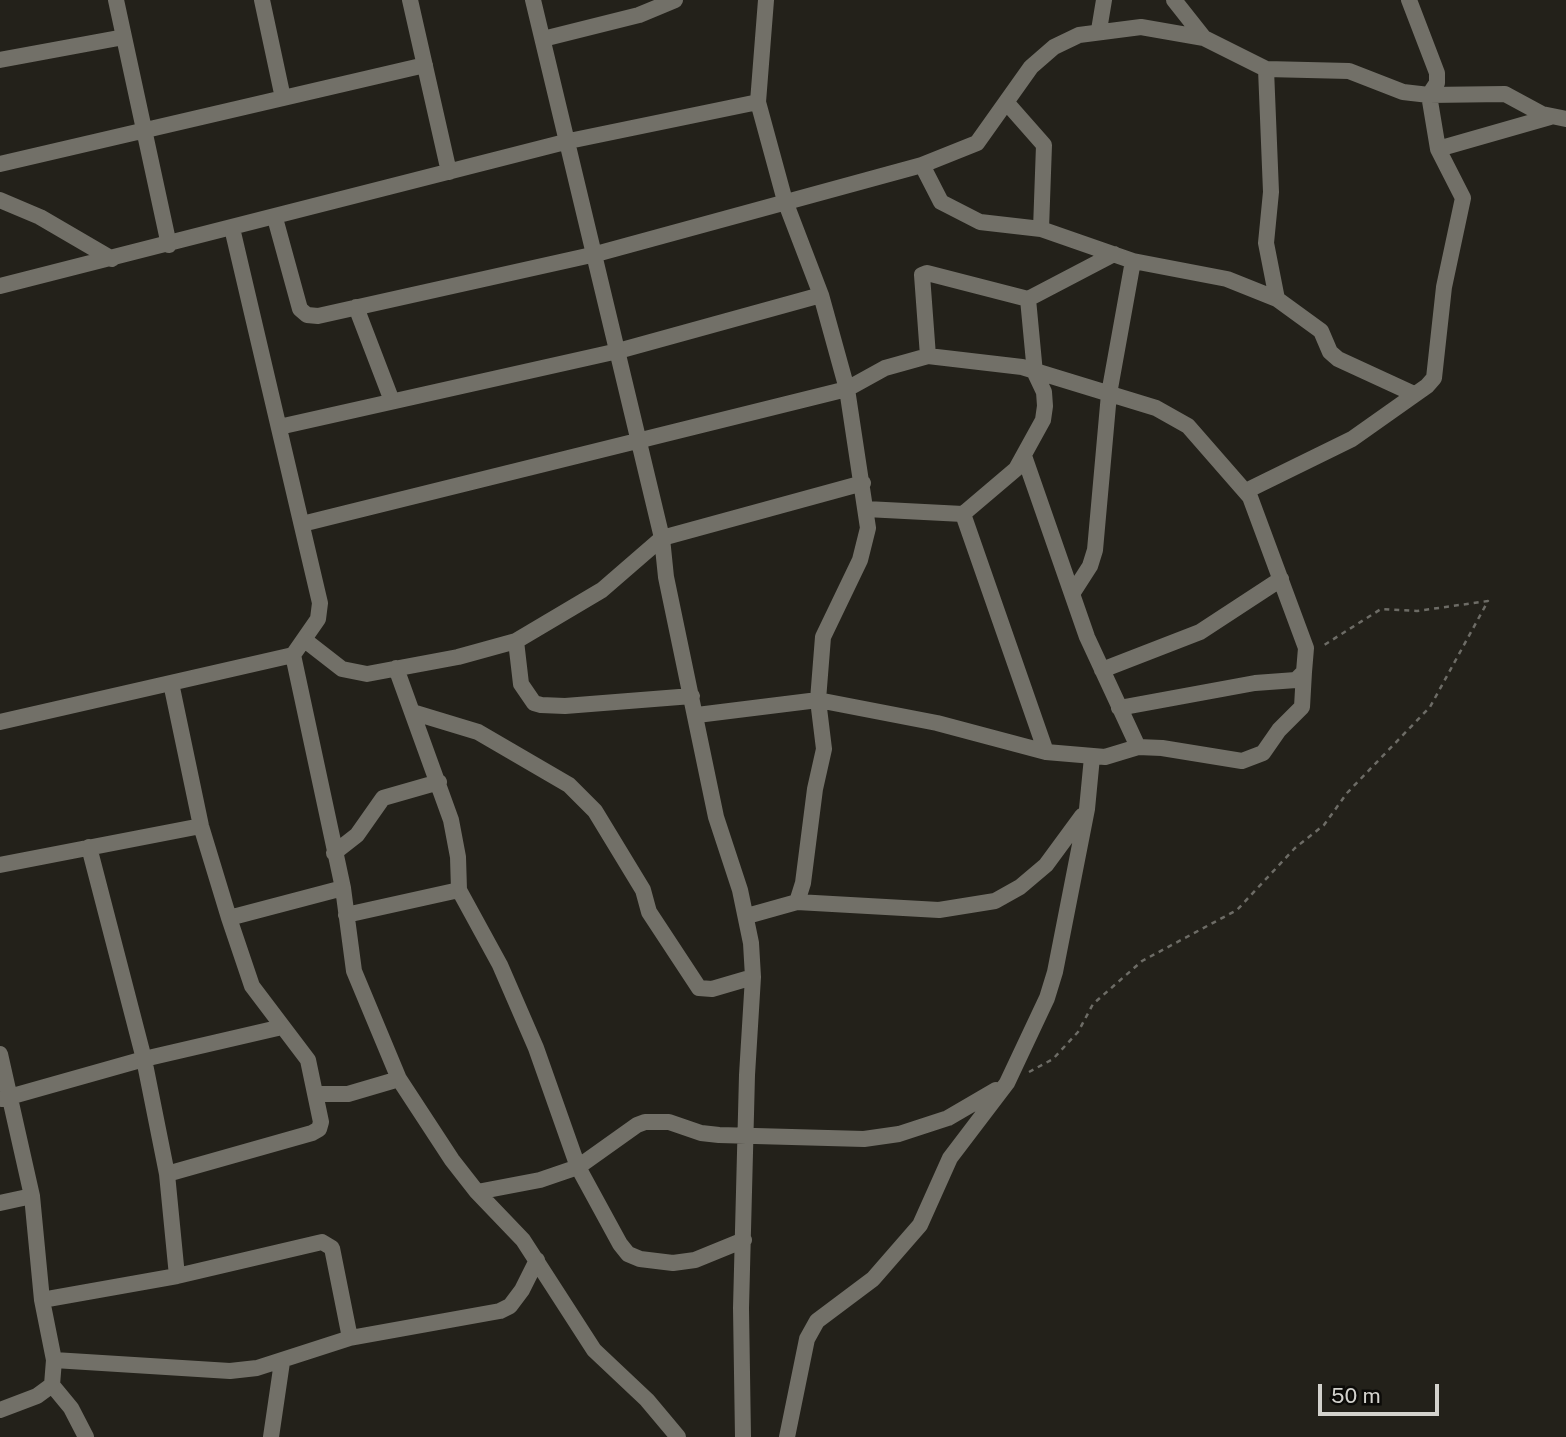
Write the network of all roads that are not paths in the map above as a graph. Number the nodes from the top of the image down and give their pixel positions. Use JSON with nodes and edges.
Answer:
{"nodes":[{"id":1,"x":116,"y":0,"type":"edge"},
{"id":2,"x":262,"y":0,"type":"edge"},
{"id":3,"x":410,"y":0,"type":"edge"},
{"id":4,"x":533,"y":0,"type":"edge"},
{"id":5,"x":676,"y":0,"type":"edge"},
{"id":6,"x":766,"y":0,"type":"edge"},
{"id":7,"x":1104,"y":0,"type":"edge"},
{"id":8,"x":1174,"y":0,"type":"edge"},
{"id":9,"x":1409,"y":0,"type":"edge"},
{"id":10,"x":1099,"y":30,"type":"junction"},
{"id":11,"x":124,"y":37,"type":"junction"},
{"id":12,"x":1204,"y":38,"type":"junction"},
{"id":13,"x":543,"y":39,"type":"junction"},
{"id":14,"x":0,"y":60,"type":"edge"},
{"id":15,"x":425,"y":65,"type":"junction"},
{"id":16,"x":1266,"y":69,"type":"junction"},
{"id":17,"x":1429,"y":96,"type":"junction"},
{"id":18,"x":283,"y":99,"type":"junction"},
{"id":19,"x":758,"y":102,"type":"junction"},
{"id":20,"x":1007,"y":103,"type":"junction"},
{"id":21,"x":1558,"y":118,"type":"edge"},
{"id":22,"x":144,"y":131,"type":"junction"},
{"id":23,"x":569,"y":141,"type":"junction"},
{"id":24,"x":1438,"y":149,"type":"junction"},
{"id":25,"x":0,"y":164,"type":"edge"},
{"id":26,"x":922,"y":165,"type":"junction"},
{"id":27,"x":449,"y":172,"type":"junction"},
{"id":28,"x":0,"y":200,"type":"edge"},
{"id":29,"x":785,"y":201,"type":"junction"},
{"id":30,"x":275,"y":218,"type":"junction"},
{"id":31,"x":232,"y":228,"type":"junction"},
{"id":32,"x":1041,"y":229,"type":"junction"},
{"id":33,"x":169,"y":245,"type":"junction"},
{"id":34,"x":596,"y":254,"type":"junction"},
{"id":35,"x":1114,"y":254,"type":"junction"},
{"id":36,"x":112,"y":259,"type":"junction"},
{"id":37,"x":1133,"y":261,"type":"junction"},
{"id":38,"x":0,"y":286,"type":"edge"},
{"id":39,"x":821,"y":295,"type":"junction"},
{"id":40,"x":1028,"y":299,"type":"junction"},
{"id":41,"x":1276,"y":299,"type":"junction"},
{"id":42,"x":356,"y":307,"type":"junction"},
{"id":43,"x":618,"y":351,"type":"junction"},
{"id":44,"x":928,"y":356,"type":"junction"},
{"id":45,"x":1035,"y":373,"type":"junction"},
{"id":46,"x":848,"y":389,"type":"junction"},
{"id":47,"x":1109,"y":394,"type":"junction"},
{"id":48,"x":1414,"y":394,"type":"junction"},
{"id":49,"x":392,"y":401,"type":"junction"},
{"id":50,"x":279,"y":427,"type":"junction"},
{"id":51,"x":638,"y":439,"type":"junction"},
{"id":52,"x":1024,"y":456,"type":"junction"},
{"id":53,"x":863,"y":483,"type":"junction"},
{"id":54,"x":1246,"y":491,"type":"junction"},
{"id":55,"x":866,"y":509,"type":"junction"},
{"id":56,"x":963,"y":514,"type":"junction"},
{"id":57,"x":302,"y":524,"type":"junction"},
{"id":58,"x":662,"y":538,"type":"junction"},
{"id":59,"x":1280,"y":579,"type":"junction"},
{"id":60,"x":1072,"y":594,"type":"junction"},
{"id":61,"x":306,"y":641,"type":"junction"},
{"id":62,"x":516,"y":641,"type":"junction"},
{"id":63,"x":293,"y":655,"type":"junction"},
{"id":64,"x":1305,"y":664,"type":"junction"},
{"id":65,"x":396,"y":668,"type":"junction"},
{"id":66,"x":1102,"y":670,"type":"junction"},
{"id":67,"x":170,"y":683,"type":"junction"},
{"id":68,"x":692,"y":696,"type":"junction"},
{"id":69,"x":818,"y":700,"type":"junction"},
{"id":70,"x":1119,"y":708,"type":"junction"},
{"id":71,"x":412,"y":712,"type":"junction"},
{"id":72,"x":696,"y":715,"type":"junction"},
{"id":73,"x":0,"y":722,"type":"edge"},
{"id":74,"x":1138,"y":747,"type":"junction"},
{"id":75,"x":1046,"y":752,"type":"junction"},
{"id":76,"x":1092,"y":757,"type":"junction"},
{"id":77,"x":439,"y":782,"type":"junction"},
{"id":78,"x":1087,"y":809,"type":"junction"},
{"id":79,"x":201,"y":826,"type":"junction"},
{"id":80,"x":89,"y":847,"type":"junction"},
{"id":81,"x":334,"y":853,"type":"junction"},
{"id":82,"x":0,"y":865,"type":"edge"},
{"id":83,"x":343,"y":888,"type":"junction"},
{"id":84,"x":459,"y":890,"type":"junction"},
{"id":85,"x":797,"y":902,"type":"junction"},
{"id":86,"x":346,"y":915,"type":"junction"},
{"id":87,"x":747,"y":916,"type":"junction"},
{"id":88,"x":229,"y":918,"type":"junction"},
{"id":89,"x":753,"y":977,"type":"junction"},
{"id":90,"x":282,"y":1027,"type":"junction"},
{"id":91,"x":0,"y":1054,"type":"edge"},
{"id":92,"x":144,"y":1059,"type":"junction"},
{"id":93,"x":399,"y":1079,"type":"junction"},
{"id":94,"x":1007,"y":1083,"type":"junction"},
{"id":95,"x":316,"y":1094,"type":"junction"},
{"id":96,"x":5,"y":1098,"type":"edge"},
{"id":97,"x":746,"y":1134,"type":"junction"},
{"id":98,"x":578,"y":1167,"type":"junction"},
{"id":99,"x":167,"y":1174,"type":"junction"},
{"id":100,"x":477,"y":1192,"type":"junction"},
{"id":101,"x":32,"y":1196,"type":"junction"},
{"id":102,"x":0,"y":1203,"type":"edge"},
{"id":103,"x":744,"y":1240,"type":"junction"},
{"id":104,"x":537,"y":1261,"type":"junction"},
{"id":105,"x":177,"y":1276,"type":"junction"},
{"id":106,"x":42,"y":1300,"type":"junction"},
{"id":107,"x":350,"y":1338,"type":"junction"},
{"id":108,"x":54,"y":1360,"type":"junction"},
{"id":109,"x":282,"y":1362,"type":"junction"},
{"id":110,"x":52,"y":1385,"type":"junction"},
{"id":111,"x":0,"y":1410,"type":"edge"},
{"id":112,"x":86,"y":1437,"type":"edge"},
{"id":113,"x":271,"y":1437,"type":"edge"},
{"id":114,"x":678,"y":1437,"type":"edge"},
{"id":115,"x":743,"y":1437,"type":"edge"},
{"id":116,"x":788,"y":1437,"type":"edge"}],
"edges":[{"from":1,"to":11,"type":"street"},
{"from":2,"to":18,"type":"street"},
{"from":3,"to":15,"type":"street"},
{"from":4,"to":13,"type":"street"},
{"from":5,"to":13,"type":"street"},
{"from":6,"to":19,"type":"street"},
{"from":7,"to":10,"type":"street"},
{"from":8,"to":12,"type":"street"},
{"from":9,"to":17,"type":"street"},
{"from":10,"to":12,"type":"street"},
{"from":10,"to":20,"type":"street"},
{"from":11,"to":14,"type":"street"},
{"from":11,"to":22,"type":"street"},
{"from":12,"to":16,"type":"street"},
{"from":13,"to":23,"type":"street"},
{"from":15,"to":18,"type":"street"},
{"from":15,"to":27,"type":"street"},
{"from":16,"to":17,"type":"street"},
{"from":16,"to":41,"type":"street"},
{"from":17,"to":21,"type":"street"},
{"from":17,"to":24,"type":"street"},
{"from":18,"to":22,"type":"street"},
{"from":19,"to":23,"type":"street"},
{"from":19,"to":29,"type":"street"},
{"from":20,"to":26,"type":"street"},
{"from":20,"to":32,"type":"street"},
{"from":21,"to":24,"type":"street"},
{"from":22,"to":25,"type":"street"},
{"from":22,"to":33,"type":"street"},
{"from":23,"to":27,"type":"street"},
{"from":23,"to":34,"type":"street"},
{"from":24,"to":48,"type":"street"},
{"from":26,"to":29,"type":"street"},
{"from":26,"to":32,"type":"street"},
{"from":27,"to":30,"type":"street"},
{"from":28,"to":36,"type":"street"},
{"from":29,"to":34,"type":"street"},
{"from":29,"to":39,"type":"street"},
{"from":30,"to":31,"type":"street"},
{"from":30,"to":42,"type":"street"},
{"from":31,"to":33,"type":"street"},
{"from":31,"to":50,"type":"street"},
{"from":32,"to":35,"type":"street"},
{"from":33,"to":36,"type":"street"},
{"from":34,"to":42,"type":"street"},
{"from":34,"to":43,"type":"street"},
{"from":35,"to":37,"type":"street"},
{"from":35,"to":40,"type":"street"},
{"from":36,"to":38,"type":"street"},
{"from":37,"to":41,"type":"street"},
{"from":37,"to":47,"type":"street"},
{"from":39,"to":43,"type":"street"},
{"from":39,"to":46,"type":"street"},
{"from":40,"to":44,"type":"street"},
{"from":40,"to":45,"type":"street"},
{"from":41,"to":48,"type":"street"},
{"from":42,"to":49,"type":"street"},
{"from":43,"to":49,"type":"street"},
{"from":43,"to":51,"type":"street"},
{"from":44,"to":45,"type":"street"},
{"from":44,"to":46,"type":"street"},
{"from":45,"to":47,"type":"street"},
{"from":45,"to":52,"type":"street"},
{"from":46,"to":51,"type":"street"},
{"from":46,"to":53,"type":"street"},
{"from":47,"to":54,"type":"street"},
{"from":47,"to":60,"type":"street"},
{"from":48,"to":54,"type":"street"},
{"from":49,"to":50,"type":"street"},
{"from":50,"to":57,"type":"street"},
{"from":51,"to":57,"type":"street"},
{"from":51,"to":58,"type":"street"},
{"from":52,"to":56,"type":"street"},
{"from":52,"to":60,"type":"street"},
{"from":53,"to":55,"type":"street"},
{"from":53,"to":58,"type":"street"},
{"from":54,"to":59,"type":"street"},
{"from":55,"to":56,"type":"street"},
{"from":55,"to":69,"type":"street"},
{"from":56,"to":75,"type":"street"},
{"from":57,"to":61,"type":"street"},
{"from":58,"to":62,"type":"street"},
{"from":58,"to":68,"type":"street"},
{"from":59,"to":64,"type":"street"},
{"from":59,"to":66,"type":"street"},
{"from":60,"to":66,"type":"street"},
{"from":61,"to":63,"type":"street"},
{"from":61,"to":65,"type":"street"},
{"from":62,"to":65,"type":"street"},
{"from":62,"to":68,"type":"street"},
{"from":63,"to":67,"type":"street"},
{"from":63,"to":81,"type":"street"},
{"from":64,"to":70,"type":"street"},
{"from":64,"to":74,"type":"street"},
{"from":65,"to":71,"type":"street"},
{"from":66,"to":70,"type":"street"},
{"from":67,"to":73,"type":"street"},
{"from":67,"to":79,"type":"street"},
{"from":68,"to":72,"type":"street"},
{"from":69,"to":72,"type":"street"},
{"from":69,"to":75,"type":"street"},
{"from":69,"to":85,"type":"street"},
{"from":70,"to":74,"type":"street"},
{"from":71,"to":77,"type":"street"},
{"from":71,"to":89,"type":"street"},
{"from":72,"to":87,"type":"street"},
{"from":74,"to":76,"type":"street"},
{"from":75,"to":76,"type":"street"},
{"from":76,"to":78,"type":"street"},
{"from":77,"to":81,"type":"street"},
{"from":77,"to":84,"type":"street"},
{"from":78,"to":85,"type":"street"},
{"from":78,"to":94,"type":"street"},
{"from":79,"to":80,"type":"street"},
{"from":79,"to":88,"type":"street"},
{"from":80,"to":82,"type":"street"},
{"from":80,"to":92,"type":"street"},
{"from":81,"to":83,"type":"street"},
{"from":83,"to":86,"type":"street"},
{"from":83,"to":88,"type":"street"},
{"from":84,"to":86,"type":"street"},
{"from":84,"to":98,"type":"street"},
{"from":85,"to":87,"type":"street"},
{"from":86,"to":93,"type":"street"},
{"from":87,"to":89,"type":"street"},
{"from":88,"to":90,"type":"street"},
{"from":89,"to":97,"type":"street"},
{"from":90,"to":92,"type":"street"},
{"from":90,"to":95,"type":"street"},
{"from":91,"to":96,"type":"street"},
{"from":92,"to":96,"type":"street"},
{"from":92,"to":99,"type":"street"},
{"from":93,"to":95,"type":"street"},
{"from":93,"to":100,"type":"street"},
{"from":94,"to":97,"type":"street"},
{"from":94,"to":116,"type":"street"},
{"from":95,"to":99,"type":"street"},
{"from":96,"to":101,"type":"street"},
{"from":97,"to":98,"type":"street"},
{"from":97,"to":103,"type":"street"},
{"from":98,"to":100,"type":"street"},
{"from":98,"to":103,"type":"street"},
{"from":99,"to":105,"type":"street"},
{"from":100,"to":104,"type":"street"},
{"from":101,"to":102,"type":"street"},
{"from":101,"to":106,"type":"street"},
{"from":103,"to":115,"type":"street"},
{"from":104,"to":107,"type":"street"},
{"from":104,"to":114,"type":"street"},
{"from":105,"to":106,"type":"street"},
{"from":105,"to":107,"type":"street"},
{"from":106,"to":108,"type":"street"},
{"from":107,"to":109,"type":"street"},
{"from":108,"to":109,"type":"street"},
{"from":108,"to":110,"type":"street"},
{"from":109,"to":113,"type":"street"},
{"from":110,"to":111,"type":"street"},
{"from":110,"to":112,"type":"street"}]}
